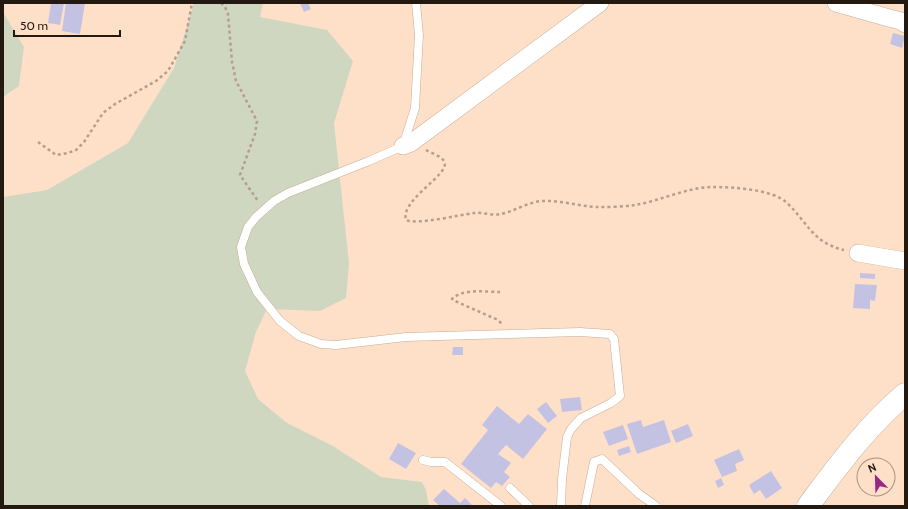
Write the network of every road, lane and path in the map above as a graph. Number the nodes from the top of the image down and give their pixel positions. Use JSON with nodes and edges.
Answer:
{"nodes":[{"id":1,"x":192,"y":3,"type":"edge"},
{"id":2,"x":221,"y":3,"type":"edge"},
{"id":3,"x":416,"y":3,"type":"edge"},
{"id":4,"x":600,"y":3,"type":"edge"},
{"id":5,"x":836,"y":3,"type":"edge"},
{"id":6,"x":905,"y":24,"type":"edge"},
{"id":7,"x":38,"y":142,"type":"dead end"},
{"id":8,"x":407,"y":144,"type":"junction"},
{"id":9,"x":264,"y":209,"type":"junction"},
{"id":10,"x":858,"y":253,"type":"joint"},
{"id":11,"x":905,"y":261,"type":"edge"},
{"id":12,"x":500,"y":292,"type":"dead end"},
{"id":13,"x":512,"y":334,"type":"junction"},
{"id":14,"x":905,"y":394,"type":"edge"},
{"id":15,"x":423,"y":460,"type":"dead end"},
{"id":16,"x":510,"y":488,"type":"dead end"},
{"id":17,"x":501,"y":506,"type":"edge"},
{"id":18,"x":529,"y":506,"type":"edge"},
{"id":19,"x":561,"y":506,"type":"edge"},
{"id":20,"x":585,"y":506,"type":"edge"},
{"id":21,"x":656,"y":506,"type":"edge"},
{"id":22,"x":808,"y":506,"type":"edge"}],
"edges":[{"from":1,"to":7,"type":"path"},
{"from":2,"to":9,"type":"path"},
{"from":3,"to":8,"type":"lane"},
{"from":4,"to":8,"type":"street"},
{"from":5,"to":6,"type":"street"},
{"from":8,"to":9,"type":"lane"},
{"from":8,"to":10,"type":"path"},
{"from":9,"to":13,"type":"lane"},
{"from":10,"to":11,"type":"street"},
{"from":12,"to":13,"type":"path"},
{"from":13,"to":19,"type":"lane"},
{"from":14,"to":22,"type":"street"},
{"from":15,"to":17,"type":"lane"},
{"from":16,"to":18,"type":"lane"},
{"from":20,"to":21,"type":"lane"}]}
